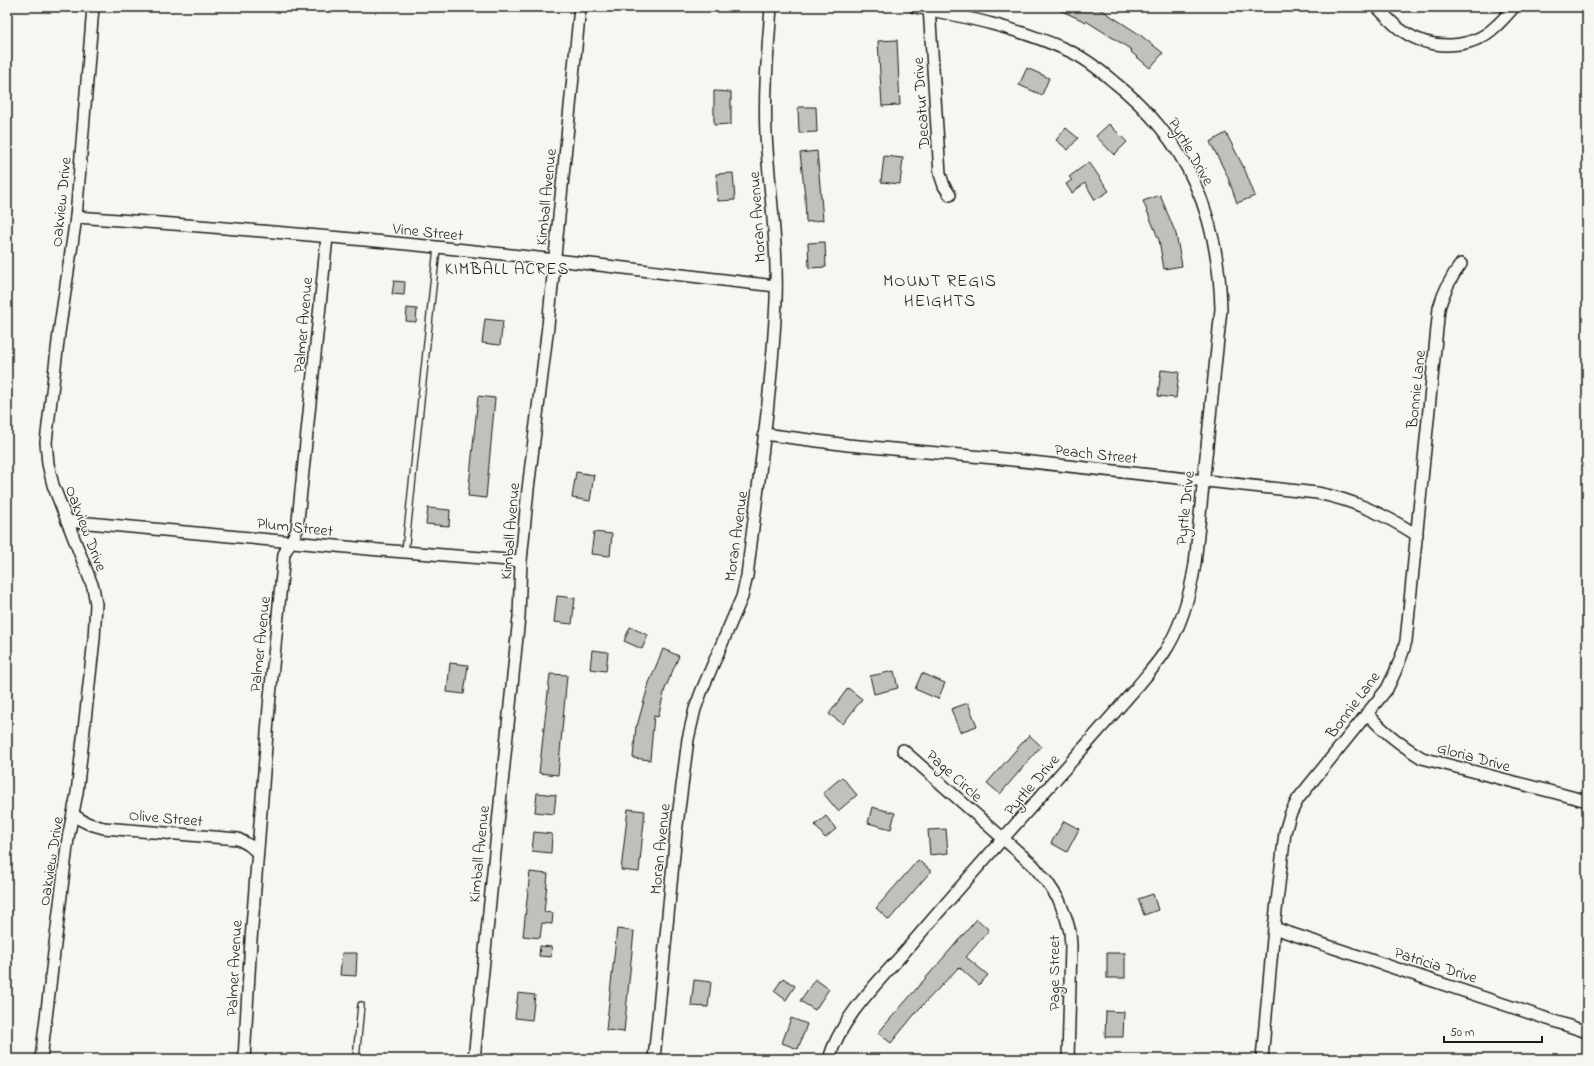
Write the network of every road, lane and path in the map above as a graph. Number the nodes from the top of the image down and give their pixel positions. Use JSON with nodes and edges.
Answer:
{"nodes":[{"id":1,"x":93,"y":7,"type":"edge"},
{"id":2,"x":580,"y":7,"type":"edge"},
{"id":3,"x":771,"y":7,"type":"edge"},
{"id":4,"x":915,"y":7,"type":"edge"},
{"id":5,"x":1377,"y":7,"type":"edge"},
{"id":6,"x":1514,"y":7,"type":"edge"},
{"id":7,"x":930,"y":8,"type":"edge"},
{"id":8,"x":950,"y":195,"type":"dead end"},
{"id":9,"x":76,"y":217,"type":"junction"},
{"id":10,"x":327,"y":237,"type":"junction"},
{"id":11,"x":437,"y":248,"type":"junction"},
{"id":12,"x":554,"y":260,"type":"junction"},
{"id":13,"x":1461,"y":264,"type":"dead end"},
{"id":14,"x":776,"y":286,"type":"junction"},
{"id":15,"x":764,"y":434,"type":"junction"},
{"id":16,"x":1203,"y":481,"type":"junction"},
{"id":17,"x":66,"y":521,"type":"junction"},
{"id":18,"x":1417,"y":535,"type":"junction"},
{"id":19,"x":292,"y":541,"type":"junction"},
{"id":20,"x":405,"y":552,"type":"junction"},
{"id":21,"x":521,"y":561,"type":"junction"},
{"id":22,"x":1367,"y":713,"type":"junction"},
{"id":23,"x":903,"y":750,"type":"dead end"},
{"id":24,"x":1587,"y":802,"type":"edge"},
{"id":25,"x":73,"y":814,"type":"junction"},
{"id":26,"x":1003,"y":840,"type":"junction"},
{"id":27,"x":257,"y":852,"type":"junction"},
{"id":28,"x":1274,"y":928,"type":"junction"},
{"id":29,"x":361,"y":1005,"type":"dead end"},
{"id":30,"x":1587,"y":1032,"type":"edge"},
{"id":31,"x":41,"y":1059,"type":"edge"},
{"id":32,"x":244,"y":1059,"type":"edge"},
{"id":33,"x":356,"y":1059,"type":"edge"},
{"id":34,"x":474,"y":1059,"type":"edge"},
{"id":35,"x":654,"y":1059,"type":"edge"},
{"id":36,"x":829,"y":1059,"type":"edge"},
{"id":37,"x":1068,"y":1059,"type":"edge"},
{"id":38,"x":1262,"y":1059,"type":"edge"}],
"edges":[{"from":1,"to":9,"type":"street","name":"Oakview Drive"},
{"from":2,"to":12,"type":"street","name":"Kimball Avenue"},
{"from":3,"to":14,"type":"street","name":"Moran Avenue"},
{"from":4,"to":7,"type":"street","name":"Pyrtle Drive"},
{"from":5,"to":6,"type":"street"},
{"from":7,"to":8,"type":"street","name":"Decatur Drive"},
{"from":7,"to":16,"type":"street","name":"Pyrtle Drive"},
{"from":9,"to":10,"type":"street","name":"Vine Street"},
{"from":9,"to":17,"type":"street","name":"Oakview Drive"},
{"from":10,"to":11,"type":"street","name":"Vine Street"},
{"from":10,"to":19,"type":"street","name":"Palmer Avenue"},
{"from":11,"to":12,"type":"street","name":"Vine Street"},
{"from":11,"to":20,"type":"lane"},
{"from":12,"to":14,"type":"street","name":"Vine Street"},
{"from":12,"to":21,"type":"street","name":"Kimball Avenue"},
{"from":13,"to":18,"type":"street","name":"Bonnie Lane"},
{"from":14,"to":15,"type":"street","name":"Moran Avenue"},
{"from":15,"to":16,"type":"street","name":"Peach Street"},
{"from":15,"to":35,"type":"street","name":"Moran Avenue"},
{"from":16,"to":18,"type":"street","name":"Peach Street"},
{"from":16,"to":26,"type":"street","name":"Pyrtle Drive"},
{"from":17,"to":19,"type":"street","name":"Plum Street"},
{"from":17,"to":25,"type":"street","name":"Oakview Drive"},
{"from":18,"to":22,"type":"street","name":"Bonnie Lane"},
{"from":19,"to":20,"type":"street","name":"Plum Street"},
{"from":19,"to":27,"type":"street","name":"Palmer Avenue"},
{"from":20,"to":21,"type":"street","name":"Plum Street"},
{"from":21,"to":34,"type":"street","name":"Kimball Avenue"},
{"from":22,"to":24,"type":"street","name":"Gloria Drive"},
{"from":22,"to":28,"type":"street","name":"Bonnie Lane"},
{"from":23,"to":26,"type":"street","name":"Page Circle"},
{"from":25,"to":27,"type":"street","name":"Olive Street"},
{"from":25,"to":31,"type":"street","name":"Oakview Drive"},
{"from":26,"to":36,"type":"street","name":"Pyrtle Drive"},
{"from":26,"to":37,"type":"street","name":"Page Street"},
{"from":27,"to":32,"type":"street","name":"Palmer Avenue"},
{"from":28,"to":30,"type":"street","name":"Patricia Drive"},
{"from":28,"to":38,"type":"street","name":"Bonnie Lane"},
{"from":29,"to":33,"type":"lane"}]}
